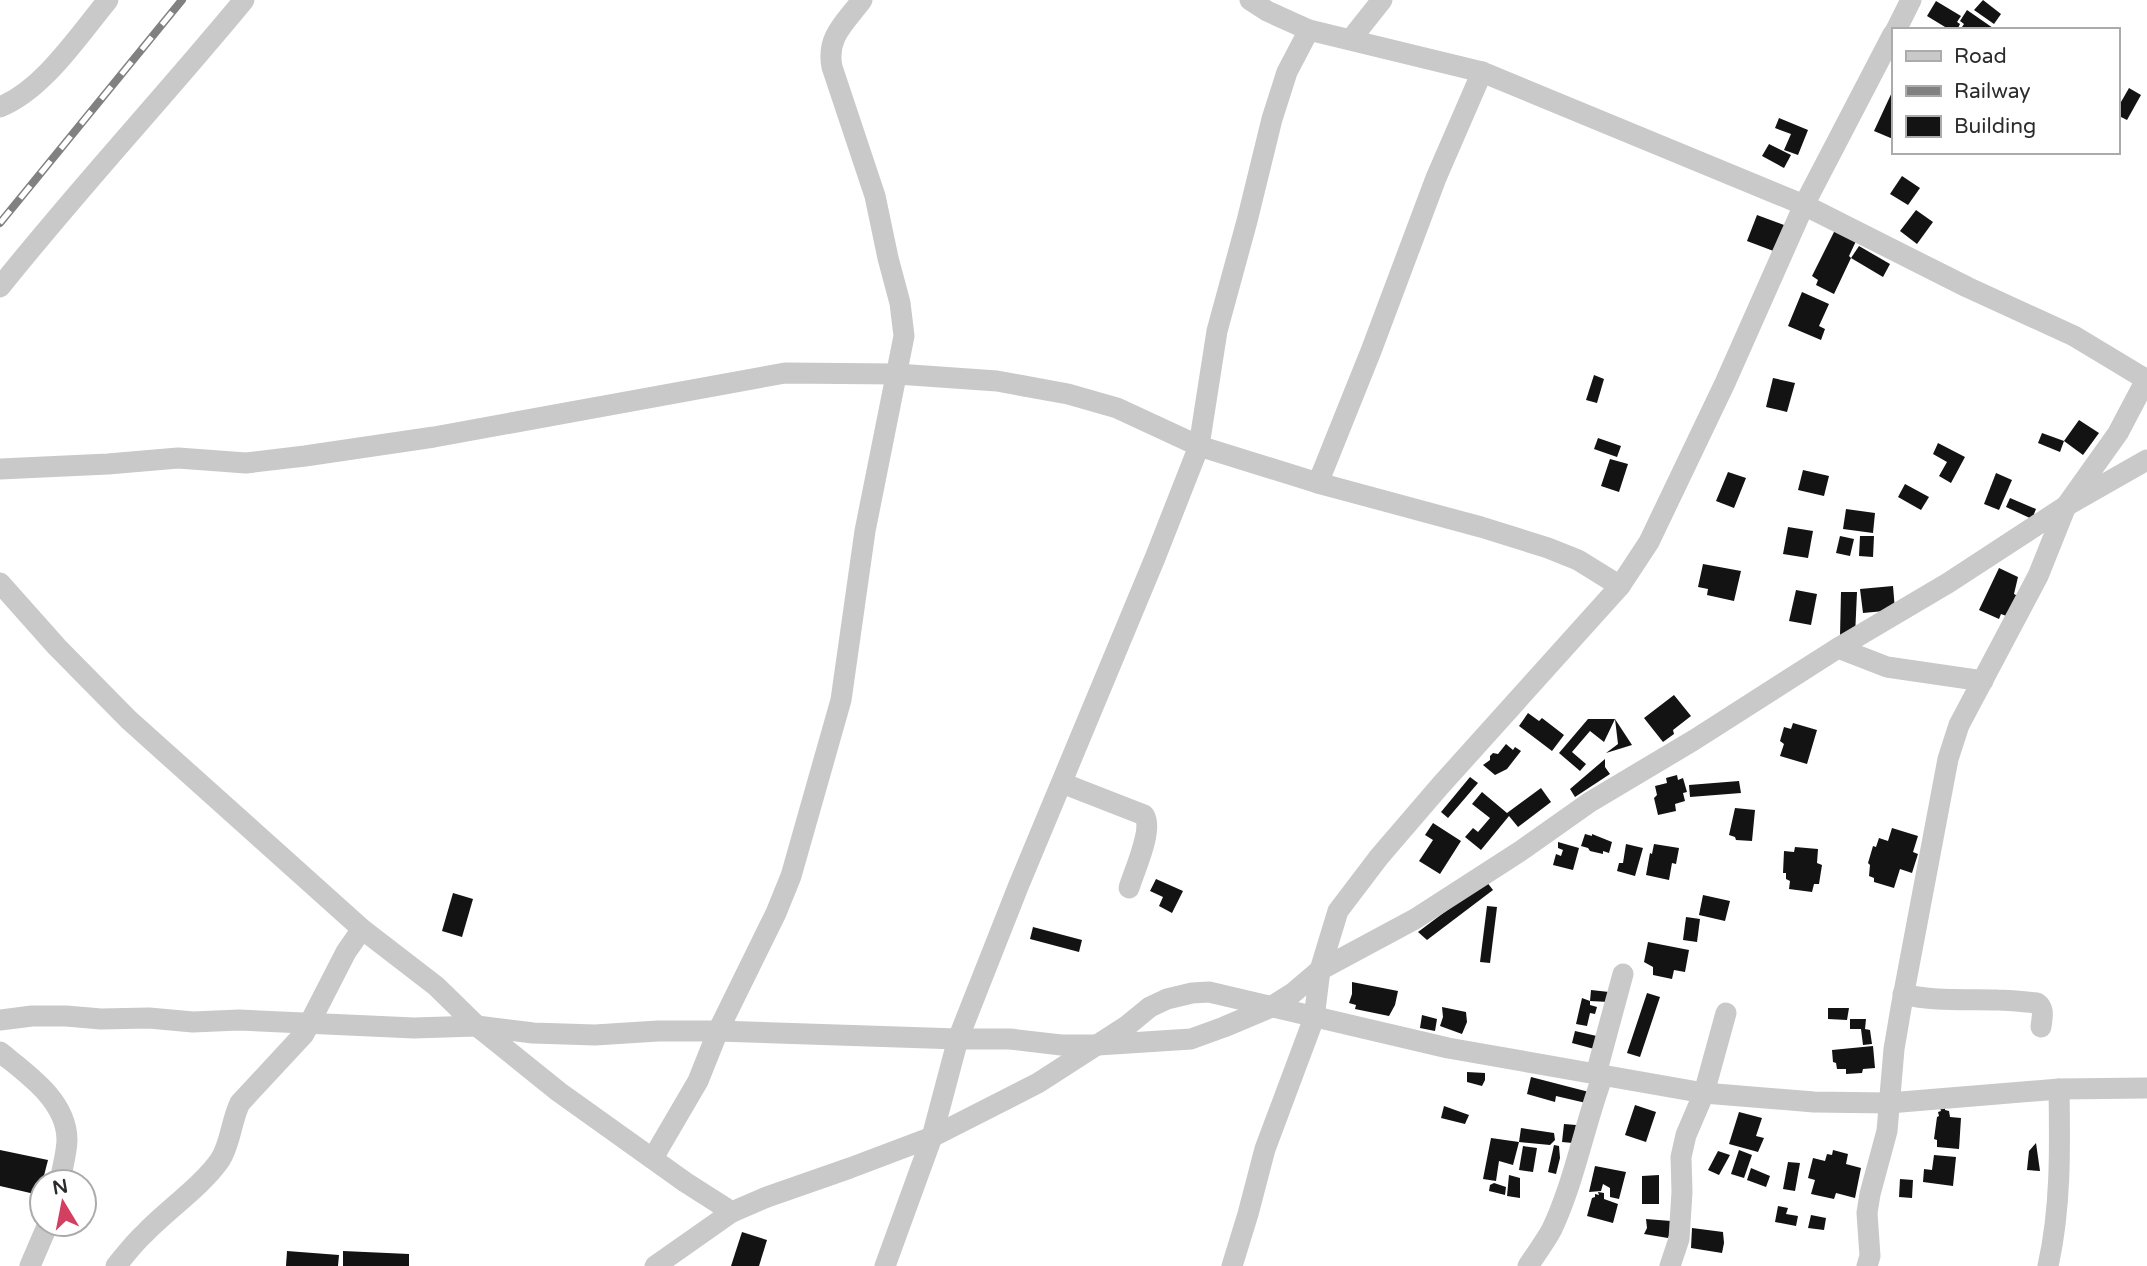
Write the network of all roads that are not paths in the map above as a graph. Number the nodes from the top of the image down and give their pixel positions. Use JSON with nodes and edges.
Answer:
{"nodes":[{"id":1,"x":108,"y":0,"type":"edge"},
{"id":2,"x":244,"y":0,"type":"edge"},
{"id":3,"x":862,"y":0,"type":"edge"},
{"id":4,"x":1250,"y":0,"type":"edge"},
{"id":5,"x":1381,"y":0,"type":"edge"},
{"id":6,"x":1911,"y":0,"type":"edge"},
{"id":7,"x":1897,"y":28,"type":"edge"},
{"id":8,"x":1309,"y":30,"type":"junction"},
{"id":9,"x":1892,"y":36,"type":"edge"},
{"id":10,"x":1351,"y":40,"type":"junction"},
{"id":11,"x":1482,"y":72,"type":"junction"},
{"id":12,"x":0,"y":107,"type":"edge"},
{"id":13,"x":1804,"y":205,"type":"junction"},
{"id":14,"x":0,"y":287,"type":"edge"},
{"id":15,"x":897,"y":374,"type":"junction"},
{"id":16,"x":2147,"y":379,"type":"edge"},
{"id":17,"x":1199,"y":446,"type":"junction"},
{"id":18,"x":2147,"y":460,"type":"edge"},
{"id":19,"x":0,"y":468,"type":"edge"},
{"id":20,"x":1318,"y":483,"type":"junction"},
{"id":21,"x":2066,"y":506,"type":"junction"},
{"id":22,"x":0,"y":583,"type":"edge"},
{"id":23,"x":1620,"y":586,"type":"junction"},
{"id":24,"x":1838,"y":648,"type":"junction"},
{"id":25,"x":1983,"y":681,"type":"junction"},
{"id":26,"x":1062,"y":783,"type":"junction"},
{"id":27,"x":1129,"y":888,"type":"dead end"},
{"id":28,"x":362,"y":929,"type":"junction"},
{"id":29,"x":1320,"y":970,"type":"junction"},
{"id":30,"x":1623,"y":974,"type":"dead end"},
{"id":31,"x":1903,"y":994,"type":"junction"},
{"id":32,"x":1269,"y":1007,"type":"junction"},
{"id":33,"x":1726,"y":1013,"type":"dead end"},
{"id":34,"x":1314,"y":1017,"type":"junction"},
{"id":35,"x":0,"y":1020,"type":"edge"},
{"id":36,"x":309,"y":1023,"type":"junction"},
{"id":37,"x":477,"y":1026,"type":"junction"},
{"id":38,"x":2041,"y":1027,"type":"dead end"},
{"id":39,"x":718,"y":1031,"type":"junction"},
{"id":40,"x":958,"y":1039,"type":"junction"},
{"id":41,"x":1098,"y":1045,"type":"junction"},
{"id":42,"x":0,"y":1052,"type":"edge"},
{"id":43,"x":1599,"y":1075,"type":"junction"},
{"id":44,"x":2147,"y":1088,"type":"edge"},
{"id":45,"x":2059,"y":1089,"type":"junction"},
{"id":46,"x":1704,"y":1093,"type":"junction"},
{"id":47,"x":1889,"y":1103,"type":"junction"},
{"id":48,"x":932,"y":1137,"type":"junction"},
{"id":49,"x":653,"y":1158,"type":"junction"},
{"id":50,"x":62,"y":1168,"type":"edge"},
{"id":51,"x":732,"y":1212,"type":"junction"},
{"id":52,"x":42,"y":1238,"type":"edge"},
{"id":53,"x":30,"y":1266,"type":"edge"},
{"id":54,"x":116,"y":1266,"type":"edge"},
{"id":55,"x":655,"y":1266,"type":"edge"},
{"id":56,"x":885,"y":1266,"type":"edge"},
{"id":57,"x":1232,"y":1266,"type":"edge"},
{"id":58,"x":1528,"y":1266,"type":"edge"},
{"id":59,"x":1670,"y":1266,"type":"edge"},
{"id":60,"x":1867,"y":1266,"type":"edge"},
{"id":61,"x":2048,"y":1266,"type":"edge"}],
"edges":[{"from":1,"to":12,"type":"street"},
{"from":2,"to":14,"type":"street"},
{"from":3,"to":15,"type":"street"},
{"from":4,"to":8,"type":"street"},
{"from":5,"to":10,"type":"street"},
{"from":6,"to":7,"type":"street"},
{"from":8,"to":10,"type":"street"},
{"from":8,"to":17,"type":"street"},
{"from":9,"to":13,"type":"street"},
{"from":10,"to":11,"type":"street"},
{"from":11,"to":13,"type":"street"},
{"from":11,"to":20,"type":"street"},
{"from":13,"to":16,"type":"street"},
{"from":13,"to":23,"type":"street"},
{"from":15,"to":17,"type":"street"},
{"from":15,"to":19,"type":"street"},
{"from":15,"to":39,"type":"street"},
{"from":16,"to":21,"type":"street"},
{"from":17,"to":20,"type":"street"},
{"from":17,"to":26,"type":"street"},
{"from":18,"to":21,"type":"street"},
{"from":20,"to":23,"type":"street"},
{"from":21,"to":24,"type":"street"},
{"from":21,"to":25,"type":"street"},
{"from":22,"to":28,"type":"street"},
{"from":23,"to":29,"type":"street"},
{"from":24,"to":25,"type":"street"},
{"from":24,"to":29,"type":"street"},
{"from":25,"to":31,"type":"street"},
{"from":26,"to":27,"type":"street"},
{"from":26,"to":40,"type":"street"},
{"from":28,"to":36,"type":"street"},
{"from":28,"to":37,"type":"street"},
{"from":29,"to":32,"type":"street"},
{"from":29,"to":34,"type":"street"},
{"from":30,"to":43,"type":"street"},
{"from":31,"to":38,"type":"street"},
{"from":31,"to":47,"type":"street"},
{"from":32,"to":34,"type":"street"},
{"from":32,"to":41,"type":"street"},
{"from":32,"to":41,"type":"street"},
{"from":33,"to":46,"type":"street"},
{"from":34,"to":43,"type":"street"},
{"from":34,"to":57,"type":"street"},
{"from":35,"to":36,"type":"street"},
{"from":36,"to":37,"type":"street"},
{"from":36,"to":54,"type":"street"},
{"from":37,"to":39,"type":"street"},
{"from":37,"to":49,"type":"street"},
{"from":39,"to":40,"type":"street"},
{"from":39,"to":49,"type":"street"},
{"from":40,"to":41,"type":"street"},
{"from":40,"to":48,"type":"street"},
{"from":41,"to":48,"type":"street"},
{"from":42,"to":50,"type":"street"},
{"from":43,"to":46,"type":"street"},
{"from":43,"to":58,"type":"street"},
{"from":44,"to":45,"type":"street"},
{"from":45,"to":47,"type":"street"},
{"from":45,"to":61,"type":"street"},
{"from":46,"to":47,"type":"street"},
{"from":46,"to":59,"type":"street"},
{"from":47,"to":60,"type":"street"},
{"from":48,"to":51,"type":"street"},
{"from":48,"to":56,"type":"street"},
{"from":49,"to":51,"type":"street"},
{"from":51,"to":55,"type":"street"},
{"from":52,"to":53,"type":"street"}]}
